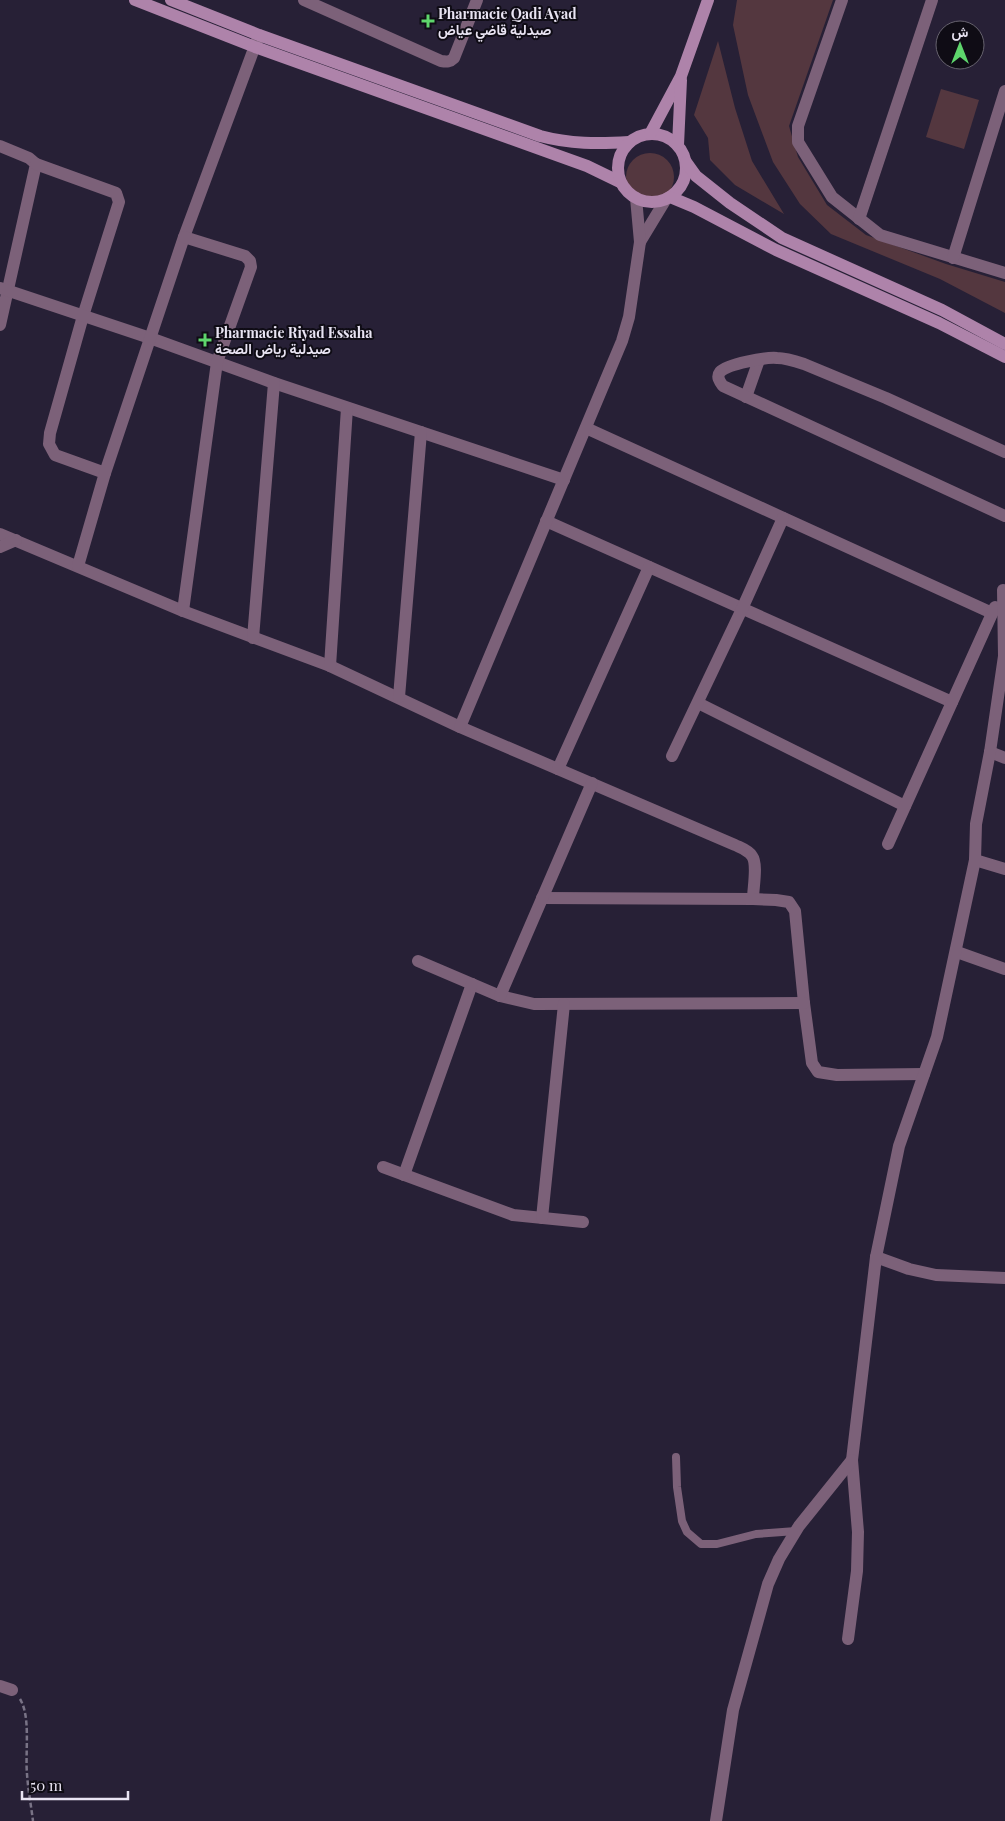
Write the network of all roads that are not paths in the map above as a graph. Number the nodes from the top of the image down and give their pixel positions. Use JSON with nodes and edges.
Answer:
{"nodes":[{"id":1,"x":135,"y":0,"type":"edge"},
{"id":2,"x":171,"y":0,"type":"edge"},
{"id":3,"x":304,"y":0,"type":"edge"},
{"id":4,"x":477,"y":0,"type":"edge"},
{"id":5,"x":708,"y":0,"type":"edge"},
{"id":6,"x":842,"y":0,"type":"edge"},
{"id":7,"x":932,"y":0,"type":"edge"},
{"id":8,"x":257,"y":41,"type":"junction"},
{"id":9,"x":681,"y":76,"type":"junction"},
{"id":10,"x":1005,"y":91,"type":"edge"},
{"id":11,"x":650,"y":134,"type":"junction"},
{"id":12,"x":628,"y":142,"type":"junction"},
{"id":13,"x":678,"y":145,"type":"junction"},
{"id":14,"x":0,"y":146,"type":"edge"},
{"id":15,"x":686,"y":162,"type":"junction"},
{"id":16,"x":36,"y":164,"type":"junction"},
{"id":17,"x":620,"y":182,"type":"junction"},
{"id":18,"x":636,"y":198,"type":"junction"},
{"id":19,"x":668,"y":198,"type":"junction"},
{"id":20,"x":859,"y":219,"type":"junction"},
{"id":21,"x":184,"y":237,"type":"junction"},
{"id":22,"x":640,"y":242,"type":"junction"},
{"id":23,"x":953,"y":258,"type":"junction"},
{"id":24,"x":1005,"y":273,"type":"edge"},
{"id":25,"x":4,"y":290,"type":"edge"},
{"id":26,"x":83,"y":316,"type":"junction"},
{"id":27,"x":0,"y":325,"type":"edge"},
{"id":28,"x":150,"y":338,"type":"junction"},
{"id":29,"x":1005,"y":344,"type":"edge"},
{"id":30,"x":1005,"y":357,"type":"edge"},
{"id":31,"x":759,"y":360,"type":"junction"},
{"id":32,"x":217,"y":362,"type":"junction"},
{"id":33,"x":274,"y":383,"type":"junction"},
{"id":34,"x":746,"y":396,"type":"junction"},
{"id":35,"x":347,"y":408,"type":"junction"},
{"id":36,"x":586,"y":428,"type":"junction"},
{"id":37,"x":421,"y":432,"type":"junction"},
{"id":38,"x":1005,"y":452,"type":"edge"},
{"id":39,"x":105,"y":473,"type":"junction"},
{"id":40,"x":564,"y":480,"type":"junction"},
{"id":41,"x":1005,"y":516,"type":"edge"},
{"id":42,"x":783,"y":518,"type":"junction"},
{"id":43,"x":546,"y":521,"type":"junction"},
{"id":44,"x":0,"y":534,"type":"edge"},
{"id":45,"x":16,"y":540,"type":"junction"},
{"id":46,"x":0,"y":547,"type":"edge"},
{"id":47,"x":78,"y":566,"type":"junction"},
{"id":48,"x":649,"y":567,"type":"junction"},
{"id":49,"x":1004,"y":588,"type":"edge"},
{"id":50,"x":742,"y":609,"type":"junction"},
{"id":51,"x":183,"y":611,"type":"junction"},
{"id":52,"x":992,"y":613,"type":"junction"},
{"id":53,"x":253,"y":638,"type":"junction"},
{"id":54,"x":1005,"y":656,"type":"edge"},
{"id":55,"x":330,"y":666,"type":"junction"},
{"id":56,"x":398,"y":697,"type":"junction"},
{"id":57,"x":952,"y":702,"type":"junction"},
{"id":58,"x":698,"y":703,"type":"junction"},
{"id":59,"x":1000,"y":711,"type":"edge"},
{"id":60,"x":460,"y":727,"type":"junction"},
{"id":61,"x":990,"y":752,"type":"junction"},
{"id":62,"x":672,"y":756,"type":"dead end"},
{"id":63,"x":1005,"y":758,"type":"edge"},
{"id":64,"x":558,"y":769,"type":"junction"},
{"id":65,"x":592,"y":783,"type":"junction"},
{"id":66,"x":905,"y":806,"type":"junction"},
{"id":67,"x":888,"y":844,"type":"dead end"},
{"id":68,"x":975,"y":860,"type":"junction"},
{"id":69,"x":1005,"y":869,"type":"edge"},
{"id":70,"x":542,"y":898,"type":"junction"},
{"id":71,"x":753,"y":899,"type":"junction"},
{"id":72,"x":957,"y":952,"type":"junction"},
{"id":73,"x":418,"y":961,"type":"dead end"},
{"id":74,"x":1005,"y":969,"type":"edge"},
{"id":75,"x":472,"y":984,"type":"junction"},
{"id":76,"x":500,"y":996,"type":"junction"},
{"id":77,"x":804,"y":1003,"type":"junction"},
{"id":78,"x":564,"y":1004,"type":"junction"},
{"id":79,"x":924,"y":1074,"type":"junction"},
{"id":80,"x":383,"y":1167,"type":"dead end"},
{"id":81,"x":404,"y":1175,"type":"junction"},
{"id":82,"x":542,"y":1218,"type":"junction"},
{"id":83,"x":583,"y":1222,"type":"dead end"},
{"id":84,"x":876,"y":1257,"type":"junction"},
{"id":85,"x":1005,"y":1278,"type":"edge"},
{"id":86,"x":676,"y":1457,"type":"dead end"},
{"id":87,"x":852,"y":1460,"type":"junction"},
{"id":88,"x":796,"y":1531,"type":"junction"},
{"id":89,"x":848,"y":1639,"type":"dead end"},
{"id":90,"x":716,"y":1821,"type":"edge"}],
"edges":[{"from":1,"to":8,"type":"main road"},
{"from":2,"to":8,"type":"main road"},
{"from":3,"to":4,"type":"street"},
{"from":5,"to":9,"type":"main road"},
{"from":6,"to":20,"type":"street"},
{"from":7,"to":20,"type":"street"},
{"from":8,"to":12,"type":"main road"},
{"from":8,"to":17,"type":"main road"},
{"from":8,"to":21,"type":"street"},
{"from":9,"to":11,"type":"main road"},
{"from":9,"to":13,"type":"main road"},
{"from":10,"to":23,"type":"street"},
{"from":11,"to":12,"type":"main road"},
{"from":11,"to":13,"type":"main road"},
{"from":12,"to":17,"type":"main road"},
{"from":13,"to":15,"type":"main road"},
{"from":14,"to":16,"type":"street"},
{"from":15,"to":19,"type":"main road"},
{"from":15,"to":29,"type":"main road"},
{"from":16,"to":25,"type":"street"},
{"from":16,"to":26,"type":"street"},
{"from":17,"to":18,"type":"main road"},
{"from":18,"to":19,"type":"main road"},
{"from":18,"to":22,"type":"street"},
{"from":19,"to":22,"type":"street"},
{"from":19,"to":30,"type":"main road"},
{"from":20,"to":23,"type":"street"},
{"from":21,"to":28,"type":"street"},
{"from":21,"to":32,"type":"street"},
{"from":22,"to":36,"type":"street"},
{"from":23,"to":24,"type":"street"},
{"from":25,"to":26,"type":"street"},
{"from":25,"to":27,"type":"street"},
{"from":26,"to":28,"type":"street"},
{"from":26,"to":39,"type":"street"},
{"from":28,"to":32,"type":"street"},
{"from":28,"to":39,"type":"street"},
{"from":31,"to":34,"type":"street"},
{"from":31,"to":34,"type":"street"},
{"from":31,"to":38,"type":"street"},
{"from":32,"to":33,"type":"street"},
{"from":32,"to":51,"type":"street"},
{"from":33,"to":35,"type":"street"},
{"from":33,"to":53,"type":"street"},
{"from":34,"to":41,"type":"street"},
{"from":35,"to":37,"type":"street"},
{"from":35,"to":55,"type":"street"},
{"from":36,"to":40,"type":"street"},
{"from":36,"to":42,"type":"street"},
{"from":37,"to":40,"type":"street"},
{"from":37,"to":56,"type":"street"},
{"from":39,"to":47,"type":"street"},
{"from":40,"to":43,"type":"street"},
{"from":42,"to":50,"type":"street"},
{"from":42,"to":52,"type":"street"},
{"from":43,"to":48,"type":"street"},
{"from":43,"to":60,"type":"street"},
{"from":44,"to":45,"type":"street"},
{"from":45,"to":46,"type":"street"},
{"from":45,"to":47,"type":"street"},
{"from":47,"to":51,"type":"street"},
{"from":48,"to":50,"type":"street"},
{"from":48,"to":64,"type":"street"},
{"from":49,"to":52,"type":"street"},
{"from":49,"to":54,"type":"street"},
{"from":50,"to":57,"type":"street"},
{"from":50,"to":58,"type":"street"},
{"from":51,"to":53,"type":"street"},
{"from":52,"to":57,"type":"street"},
{"from":53,"to":55,"type":"street"},
{"from":54,"to":59,"type":"street"},
{"from":55,"to":56,"type":"street"},
{"from":56,"to":60,"type":"street"},
{"from":57,"to":66,"type":"street"},
{"from":58,"to":62,"type":"street"},
{"from":58,"to":66,"type":"street"},
{"from":59,"to":61,"type":"street"},
{"from":60,"to":64,"type":"street"},
{"from":61,"to":63,"type":"street"},
{"from":61,"to":68,"type":"street"},
{"from":64,"to":65,"type":"street"},
{"from":65,"to":70,"type":"street"},
{"from":65,"to":71,"type":"street"},
{"from":66,"to":67,"type":"street"},
{"from":68,"to":69,"type":"street"},
{"from":68,"to":72,"type":"street"},
{"from":70,"to":71,"type":"street"},
{"from":70,"to":76,"type":"street"},
{"from":71,"to":77,"type":"street"},
{"from":72,"to":74,"type":"street"},
{"from":72,"to":79,"type":"street"},
{"from":73,"to":75,"type":"street"},
{"from":75,"to":76,"type":"street"},
{"from":75,"to":81,"type":"street"},
{"from":76,"to":78,"type":"street"},
{"from":77,"to":78,"type":"street"},
{"from":77,"to":79,"type":"street"},
{"from":78,"to":82,"type":"street"},
{"from":79,"to":84,"type":"street"},
{"from":80,"to":81,"type":"street"},
{"from":81,"to":82,"type":"street"},
{"from":82,"to":83,"type":"street"},
{"from":84,"to":85,"type":"street"},
{"from":84,"to":87,"type":"street"},
{"from":86,"to":88,"type":"lane"},
{"from":87,"to":88,"type":"street"},
{"from":87,"to":89,"type":"street"},
{"from":88,"to":90,"type":"street"}]}
